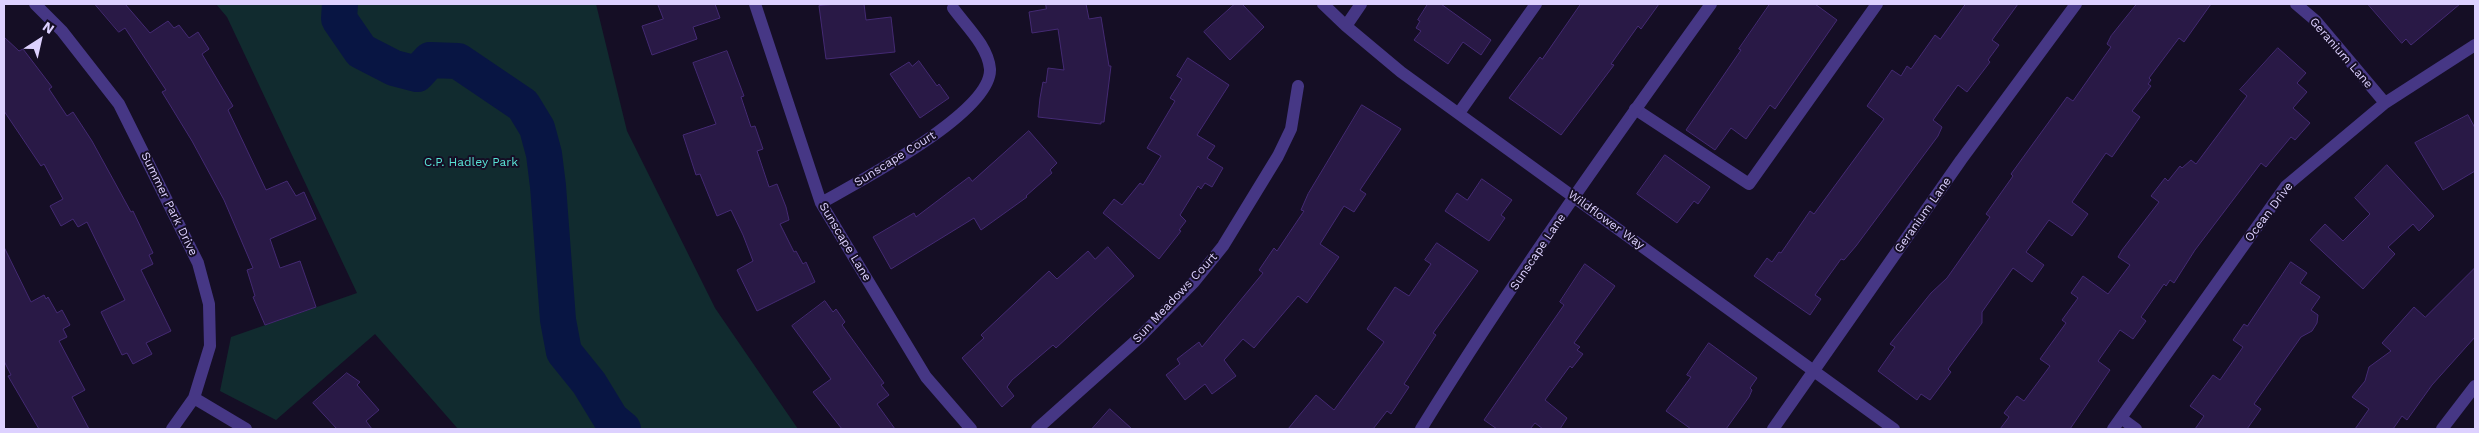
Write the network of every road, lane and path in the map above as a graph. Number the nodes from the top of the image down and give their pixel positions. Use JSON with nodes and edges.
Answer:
{"nodes":[{"id":1,"x":35,"y":4,"type":"edge"},
{"id":2,"x":755,"y":4,"type":"edge"},
{"id":3,"x":1323,"y":4,"type":"edge"},
{"id":4,"x":1361,"y":4,"type":"edge"},
{"id":5,"x":1536,"y":4,"type":"edge"},
{"id":6,"x":1711,"y":4,"type":"edge"},
{"id":7,"x":1877,"y":4,"type":"edge"},
{"id":8,"x":2076,"y":4,"type":"edge"},
{"id":9,"x":2296,"y":4,"type":"edge"},
{"id":10,"x":953,"y":8,"type":"dead end"},
{"id":11,"x":1346,"y":26,"type":"junction"},
{"id":12,"x":2475,"y":45,"type":"edge"},
{"id":13,"x":1298,"y":86,"type":"dead end"},
{"id":14,"x":2385,"y":103,"type":"junction"},
{"id":15,"x":1635,"y":109,"type":"junction"},
{"id":16,"x":1459,"y":113,"type":"junction"},
{"id":17,"x":1575,"y":198,"type":"junction"},
{"id":18,"x":821,"y":204,"type":"junction"},
{"id":19,"x":1814,"y":372,"type":"junction"},
{"id":20,"x":2475,"y":386,"type":"edge"},
{"id":21,"x":194,"y":398,"type":"junction"},
{"id":22,"x":2121,"y":418,"type":"junction"},
{"id":23,"x":172,"y":429,"type":"edge"},
{"id":24,"x":246,"y":429,"type":"edge"},
{"id":25,"x":971,"y":429,"type":"edge"},
{"id":26,"x":1038,"y":429,"type":"edge"},
{"id":27,"x":1421,"y":429,"type":"edge"},
{"id":28,"x":1773,"y":429,"type":"edge"},
{"id":29,"x":1894,"y":429,"type":"edge"},
{"id":30,"x":2113,"y":429,"type":"edge"},
{"id":31,"x":2136,"y":429,"type":"edge"},
{"id":32,"x":2442,"y":429,"type":"edge"}],
"edges":[{"from":1,"to":21,"type":"street","name":"Summer Park Drive"},
{"from":2,"to":18,"type":"street","name":"Sunscape Lane"},
{"from":3,"to":11,"type":"street","name":"Wildflower Way"},
{"from":4,"to":11,"type":"street"},
{"from":5,"to":16,"type":"street"},
{"from":6,"to":15,"type":"street","name":"Sunscape Lane"},
{"from":7,"to":15,"type":"street"},
{"from":8,"to":19,"type":"street","name":"Geranium Lane"},
{"from":9,"to":14,"type":"street","name":"Geranium Lane"},
{"from":10,"to":18,"type":"street","name":"Sunscape Court"},
{"from":11,"to":16,"type":"street","name":"Wildflower Way"},
{"from":12,"to":14,"type":"street","name":"Ocean Drive"},
{"from":13,"to":26,"type":"street","name":"Sun Meadows Court"},
{"from":14,"to":22,"type":"street","name":"Ocean Drive"},
{"from":15,"to":17,"type":"street","name":"Sunscape Lane"},
{"from":16,"to":17,"type":"street","name":"Wildflower Way"},
{"from":17,"to":19,"type":"street","name":"Wildflower Way"},
{"from":17,"to":27,"type":"street","name":"Sunscape Lane"},
{"from":18,"to":25,"type":"street","name":"Sunscape Lane"},
{"from":19,"to":28,"type":"street","name":"Geranium Lane"},
{"from":19,"to":29,"type":"street","name":"Wildflower Way"},
{"from":20,"to":32,"type":"street"},
{"from":21,"to":23,"type":"street","name":"Summer Park Drive"},
{"from":21,"to":24,"type":"street"},
{"from":22,"to":30,"type":"street","name":"Ocean Drive"},
{"from":22,"to":31,"type":"street"}]}
